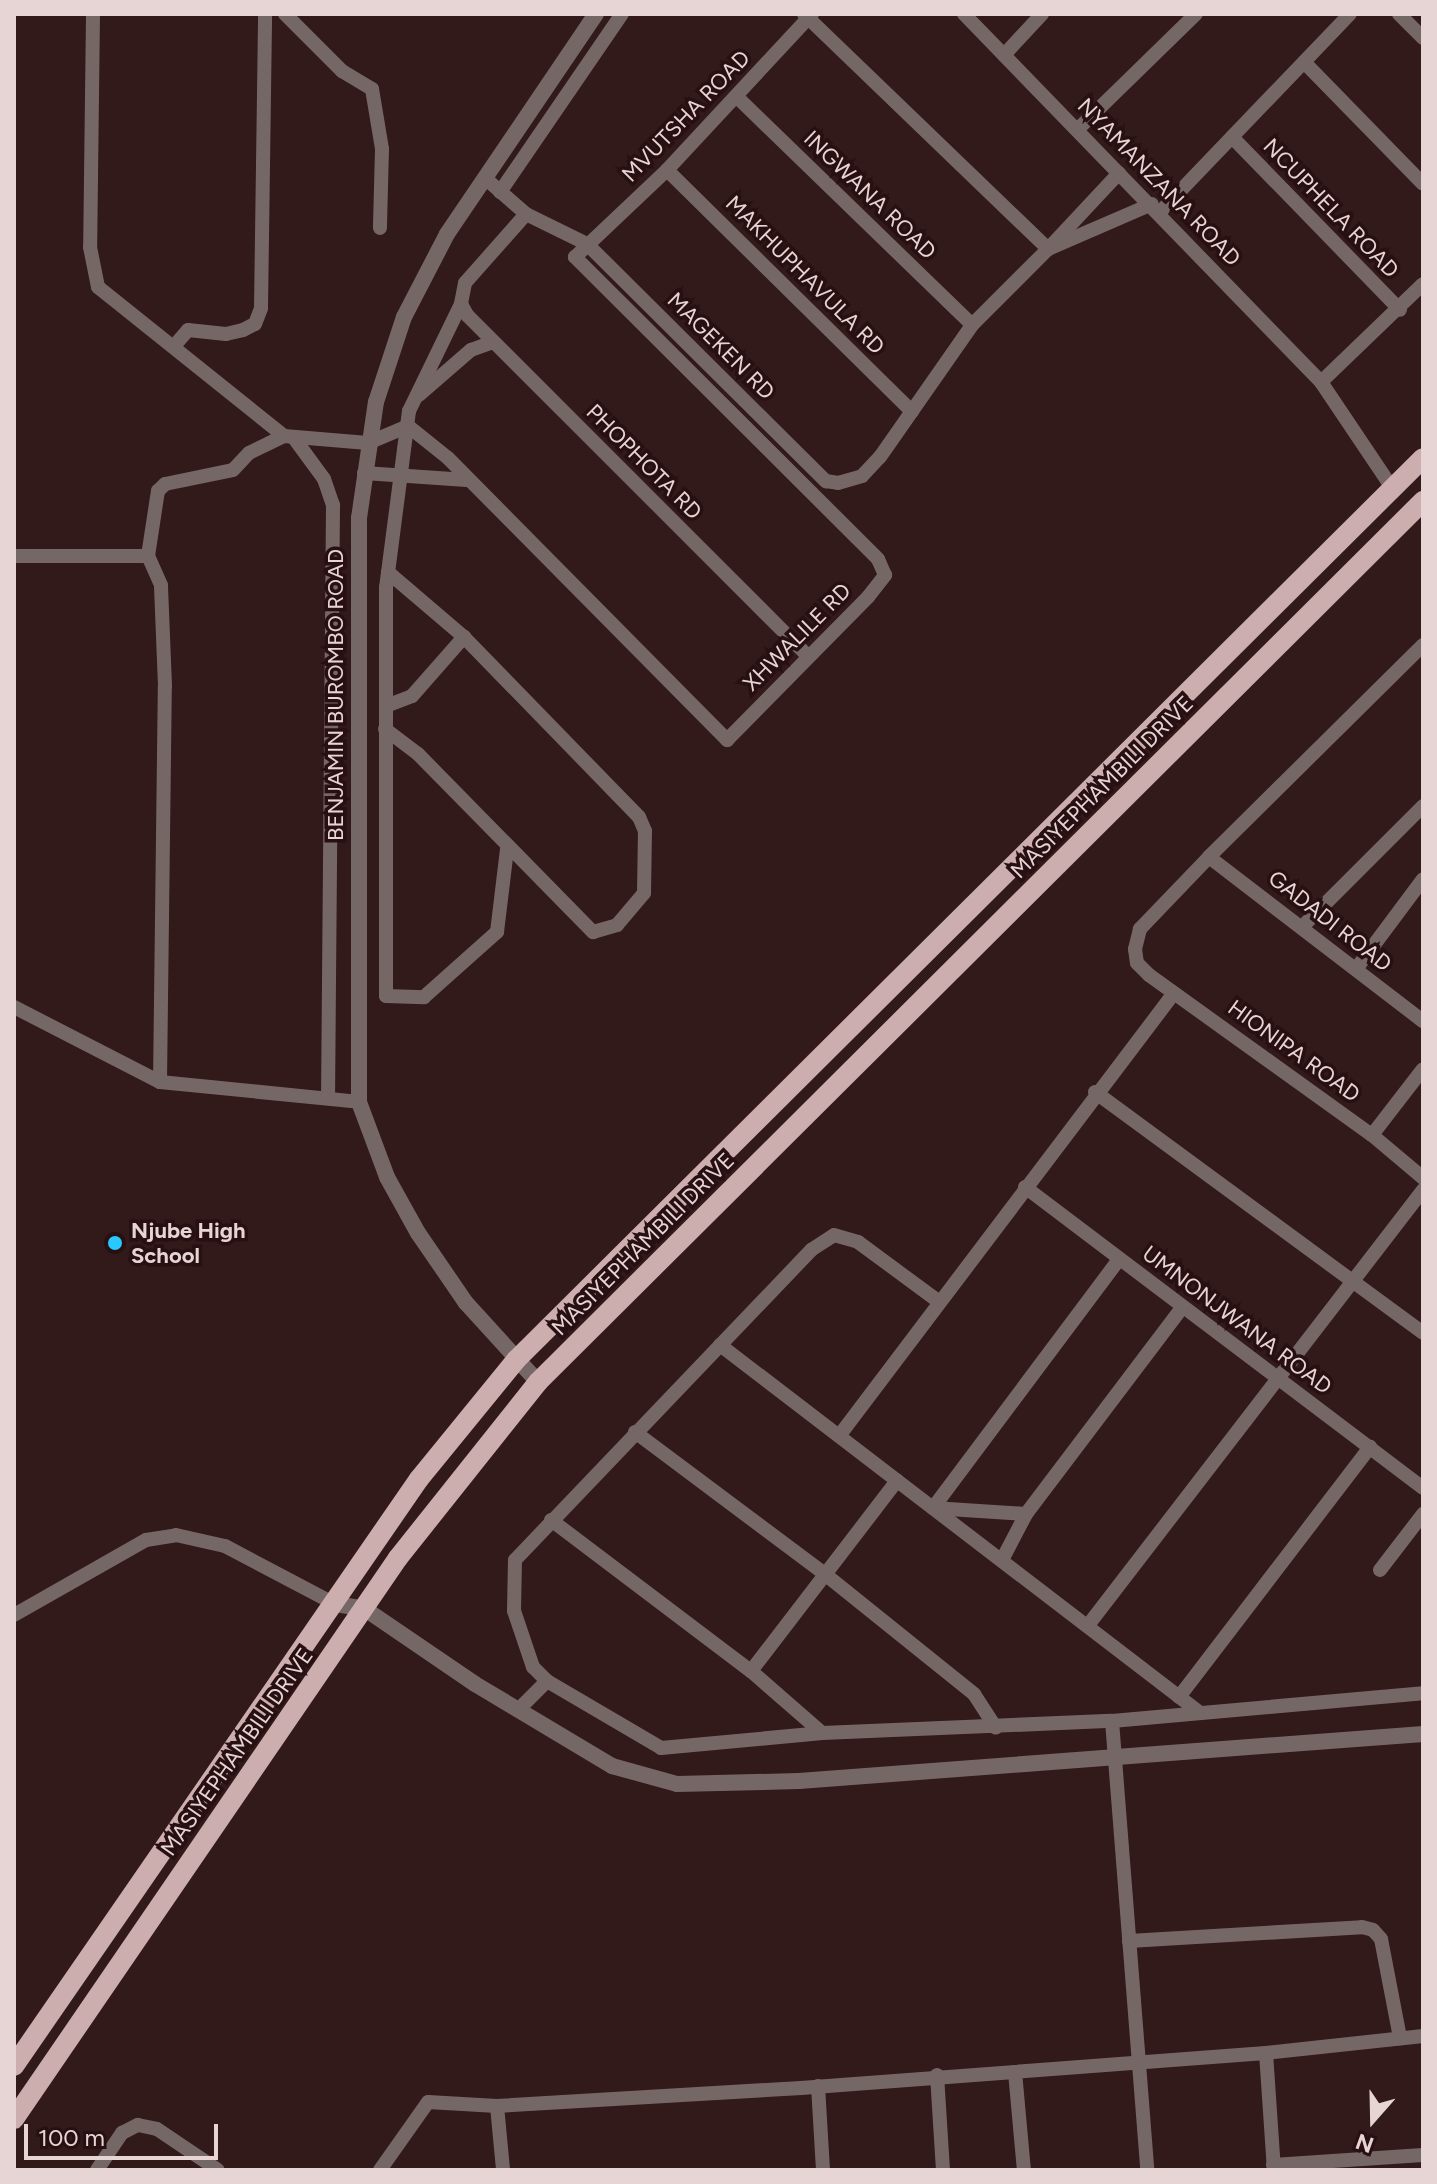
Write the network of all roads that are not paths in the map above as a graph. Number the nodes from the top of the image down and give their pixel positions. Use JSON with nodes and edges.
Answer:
{"nodes":[{"id":1,"x":93,"y":14,"type":"edge"},
{"id":2,"x":265,"y":14,"type":"edge"},
{"id":3,"x":285,"y":14,"type":"edge"},
{"id":4,"x":596,"y":14,"type":"edge"},
{"id":5,"x":622,"y":14,"type":"edge"},
{"id":6,"x":964,"y":14,"type":"edge"},
{"id":7,"x":1042,"y":14,"type":"edge"},
{"id":8,"x":1196,"y":14,"type":"edge"},
{"id":9,"x":1350,"y":14,"type":"edge"},
{"id":10,"x":1399,"y":14,"type":"edge"},
{"id":11,"x":808,"y":15,"type":"edge"},
{"id":12,"x":1423,"y":38,"type":"edge"},
{"id":13,"x":1004,"y":55,"type":"junction"},
{"id":14,"x":1304,"y":62,"type":"junction"},
{"id":15,"x":737,"y":97,"type":"junction"},
{"id":16,"x":1078,"y":129,"type":"junction"},
{"id":17,"x":1232,"y":137,"type":"junction"},
{"id":18,"x":667,"y":170,"type":"junction"},
{"id":19,"x":1119,"y":173,"type":"junction"},
{"id":20,"x":485,"y":178,"type":"junction"},
{"id":21,"x":1423,"y":184,"type":"edge"},
{"id":22,"x":500,"y":192,"type":"junction"},
{"id":23,"x":1156,"y":208,"type":"junction"},
{"id":24,"x":526,"y":214,"type":"junction"},
{"id":25,"x":380,"y":228,"type":"dead end"},
{"id":26,"x":587,"y":244,"type":"junction"},
{"id":27,"x":1048,"y":249,"type":"junction"},
{"id":28,"x":1423,"y":284,"type":"edge"},
{"id":29,"x":460,"y":298,"type":"junction"},
{"id":30,"x":1400,"y":310,"type":"junction"},
{"id":31,"x":972,"y":325,"type":"junction"},
{"id":32,"x":493,"y":342,"type":"junction"},
{"id":33,"x":175,"y":345,"type":"junction"},
{"id":34,"x":1321,"y":382,"type":"junction"},
{"id":35,"x":413,"y":401,"type":"junction"},
{"id":36,"x":912,"y":412,"type":"junction"},
{"id":37,"x":408,"y":426,"type":"junction"},
{"id":38,"x":289,"y":437,"type":"junction"},
{"id":39,"x":368,"y":443,"type":"junction"},
{"id":40,"x":1423,"y":458,"type":"edge"},
{"id":41,"x":364,"y":473,"type":"junction"},
{"id":42,"x":400,"y":476,"type":"junction"},
{"id":43,"x":467,"y":480,"type":"junction"},
{"id":44,"x":1393,"y":489,"type":"junction"},
{"id":45,"x":1423,"y":501,"type":"edge"},
{"id":46,"x":14,"y":556,"type":"edge"},
{"id":47,"x":148,"y":556,"type":"junction"},
{"id":48,"x":388,"y":572,"type":"junction"},
{"id":49,"x":464,"y":637,"type":"junction"},
{"id":50,"x":1423,"y":645,"type":"edge"},
{"id":51,"x":808,"y":656,"type":"junction"},
{"id":52,"x":386,"y":706,"type":"junction"},
{"id":53,"x":385,"y":729,"type":"junction"},
{"id":54,"x":1423,"y":806,"type":"edge"},
{"id":55,"x":507,"y":849,"type":"junction"},
{"id":56,"x":1209,"y":857,"type":"junction"},
{"id":57,"x":1423,"y":879,"type":"edge"},
{"id":58,"x":1302,"y":927,"type":"junction"},
{"id":59,"x":1356,"y":969,"type":"junction"},
{"id":60,"x":1174,"y":993,"type":"junction"},
{"id":61,"x":14,"y":1007,"type":"edge"},
{"id":62,"x":1423,"y":1021,"type":"edge"},
{"id":63,"x":1423,"y":1069,"type":"edge"},
{"id":64,"x":160,"y":1082,"type":"junction"},
{"id":65,"x":1095,"y":1092,"type":"junction"},
{"id":66,"x":328,"y":1098,"type":"junction"},
{"id":67,"x":359,"y":1102,"type":"junction"},
{"id":68,"x":1372,"y":1135,"type":"junction"},
{"id":69,"x":1423,"y":1178,"type":"edge"},
{"id":70,"x":1025,"y":1187,"type":"junction"},
{"id":71,"x":1423,"y":1190,"type":"edge"},
{"id":72,"x":1119,"y":1259,"type":"junction"},
{"id":73,"x":1352,"y":1279,"type":"junction"},
{"id":74,"x":938,"y":1301,"type":"junction"},
{"id":75,"x":1182,"y":1308,"type":"junction"},
{"id":76,"x":1423,"y":1333,"type":"edge"},
{"id":77,"x":720,"y":1345,"type":"junction"},
{"id":78,"x":516,"y":1360,"type":"junction"},
{"id":79,"x":1277,"y":1377,"type":"junction"},
{"id":80,"x":538,"y":1382,"type":"junction"},
{"id":81,"x":635,"y":1432,"type":"junction"},
{"id":82,"x":839,"y":1436,"type":"junction"},
{"id":83,"x":1370,"y":1447,"type":"junction"},
{"id":84,"x":897,"y":1481,"type":"junction"},
{"id":85,"x":1423,"y":1488,"type":"edge"},
{"id":86,"x":933,"y":1508,"type":"junction"},
{"id":87,"x":1026,"y":1514,"type":"junction"},
{"id":88,"x":1423,"y":1514,"type":"edge"},
{"id":89,"x":551,"y":1520,"type":"junction"},
{"id":90,"x":1002,"y":1560,"type":"junction"},
{"id":91,"x":1380,"y":1570,"type":"dead end"},
{"id":92,"x":826,"y":1575,"type":"junction"},
{"id":93,"x":335,"y":1604,"type":"junction"},
{"id":94,"x":365,"y":1609,"type":"junction"},
{"id":95,"x":14,"y":1615,"type":"edge"},
{"id":96,"x":1089,"y":1624,"type":"junction"},
{"id":97,"x":751,"y":1671,"type":"junction"},
{"id":98,"x":547,"y":1681,"type":"junction"},
{"id":99,"x":1423,"y":1693,"type":"edge"},
{"id":100,"x":1179,"y":1697,"type":"junction"},
{"id":101,"x":518,"y":1710,"type":"junction"},
{"id":102,"x":1199,"y":1712,"type":"junction"},
{"id":103,"x":1112,"y":1721,"type":"junction"},
{"id":104,"x":996,"y":1728,"type":"junction"},
{"id":105,"x":822,"y":1733,"type":"junction"},
{"id":106,"x":1423,"y":1734,"type":"edge"},
{"id":107,"x":1116,"y":1754,"type":"junction"},
{"id":108,"x":1129,"y":1941,"type":"junction"},
{"id":109,"x":1423,"y":2036,"type":"edge"},
{"id":110,"x":1400,"y":2038,"type":"junction"},
{"id":111,"x":1266,"y":2053,"type":"junction"},
{"id":112,"x":1139,"y":2063,"type":"junction"},
{"id":113,"x":14,"y":2066,"type":"edge"},
{"id":114,"x":1015,"y":2072,"type":"junction"},
{"id":115,"x":937,"y":2075,"type":"junction"},
{"id":116,"x":818,"y":2086,"type":"junction"},
{"id":117,"x":497,"y":2106,"type":"junction"},
{"id":118,"x":14,"y":2119,"type":"edge"},
{"id":119,"x":1423,"y":2155,"type":"edge"},
{"id":120,"x":1274,"y":2168,"type":"edge"},
{"id":121,"x":97,"y":2170,"type":"edge"},
{"id":122,"x":218,"y":2170,"type":"edge"},
{"id":123,"x":380,"y":2170,"type":"edge"},
{"id":124,"x":503,"y":2170,"type":"edge"},
{"id":125,"x":823,"y":2170,"type":"edge"},
{"id":126,"x":943,"y":2170,"type":"edge"},
{"id":127,"x":1024,"y":2170,"type":"edge"},
{"id":128,"x":1147,"y":2170,"type":"edge"}],
"edges":[{"from":1,"to":33,"type":"street"},
{"from":2,"to":33,"type":"street"},
{"from":3,"to":25,"type":"street"},
{"from":4,"to":20,"type":"street","name":"BENJAMIN BUROMBO ROAD"},
{"from":5,"to":22,"type":"street"},
{"from":6,"to":13,"type":"street","name":"NYAMANZANA ROAD"},
{"from":7,"to":13,"type":"street"},
{"from":8,"to":16,"type":"street"},
{"from":9,"to":14,"type":"street"},
{"from":10,"to":12,"type":"street"},
{"from":11,"to":15,"type":"street","name":"MVUTSHA ROAD"},
{"from":11,"to":27,"type":"street"},
{"from":13,"to":16,"type":"street","name":"NYAMANZANA ROAD"},
{"from":14,"to":17,"type":"street"},
{"from":14,"to":21,"type":"street"},
{"from":15,"to":18,"type":"street","name":"MVUTSHA ROAD"},
{"from":15,"to":31,"type":"street","name":"INGWANA ROAD"},
{"from":16,"to":19,"type":"street","name":"NYAMANZANA ROAD"},
{"from":17,"to":23,"type":"street"},
{"from":17,"to":30,"type":"street","name":"NCUPHELA ROAD"},
{"from":18,"to":26,"type":"street","name":"MVUTSHA ROAD"},
{"from":18,"to":36,"type":"street","name":"MAKHUPHAVULA RD"},
{"from":19,"to":23,"type":"street","name":"NYAMANZANA ROAD"},
{"from":19,"to":27,"type":"street"},
{"from":20,"to":22,"type":"street","name":"MAGEKEN RD"},
{"from":20,"to":39,"type":"street","name":"BENJAMIN BUROMBO ROAD"},
{"from":22,"to":24,"type":"street","name":"MAGEKEN RD"},
{"from":23,"to":27,"type":"street"},
{"from":23,"to":34,"type":"street","name":"NYAMANZANA ROAD"},
{"from":24,"to":26,"type":"street","name":"MAGEKEN RD"},
{"from":24,"to":29,"type":"street"},
{"from":26,"to":36,"type":"street","name":"MAGEKEN RD"},
{"from":26,"to":51,"type":"street","name":"XHWALILE RD"},
{"from":27,"to":31,"type":"street"},
{"from":28,"to":30,"type":"street"},
{"from":29,"to":32,"type":"street","name":"PHOPHOTA RD"},
{"from":29,"to":35,"type":"street"},
{"from":30,"to":34,"type":"street"},
{"from":31,"to":36,"type":"street"},
{"from":32,"to":35,"type":"street"},
{"from":32,"to":51,"type":"street","name":"PHOPHOTA RD"},
{"from":33,"to":38,"type":"street"},
{"from":34,"to":44,"type":"street","name":"NYAMANZANA ROAD"},
{"from":35,"to":37,"type":"street"},
{"from":37,"to":39,"type":"street"},
{"from":37,"to":42,"type":"street"},
{"from":37,"to":43,"type":"street","name":"XHWALILE RD"},
{"from":38,"to":39,"type":"street"},
{"from":38,"to":47,"type":"street"},
{"from":38,"to":66,"type":"street"},
{"from":39,"to":41,"type":"street","name":"BENJAMIN BUROMBO ROAD"},
{"from":40,"to":44,"type":"main road","name":"MASIYEPHAMBILI DRIVE"},
{"from":41,"to":42,"type":"street"},
{"from":41,"to":67,"type":"street","name":"BENJAMIN BUROMBO ROAD"},
{"from":42,"to":43,"type":"street"},
{"from":42,"to":48,"type":"street"},
{"from":43,"to":51,"type":"street","name":"XHWALILE RD"},
{"from":44,"to":78,"type":"main road","name":"MASIYEPHAMBILI DRIVE"},
{"from":45,"to":80,"type":"main road","name":"MASIYEPHAMBILI DRIVE"},
{"from":46,"to":47,"type":"street"},
{"from":47,"to":64,"type":"street"},
{"from":48,"to":49,"type":"street"},
{"from":48,"to":52,"type":"street"},
{"from":49,"to":52,"type":"street"},
{"from":49,"to":55,"type":"street"},
{"from":50,"to":56,"type":"street"},
{"from":52,"to":53,"type":"street"},
{"from":53,"to":55,"type":"street"},
{"from":53,"to":55,"type":"street"},
{"from":54,"to":58,"type":"street"},
{"from":56,"to":58,"type":"street","name":"GADADI ROAD"},
{"from":56,"to":60,"type":"street","name":"HIONIPA ROAD"},
{"from":57,"to":59,"type":"street"},
{"from":58,"to":59,"type":"street","name":"GADADI ROAD"},
{"from":59,"to":62,"type":"street","name":"GADADI ROAD"},
{"from":60,"to":65,"type":"street"},
{"from":60,"to":68,"type":"street","name":"HIONIPA ROAD"},
{"from":61,"to":64,"type":"street"},
{"from":63,"to":68,"type":"street"},
{"from":64,"to":66,"type":"street"},
{"from":65,"to":70,"type":"street"},
{"from":65,"to":73,"type":"street"},
{"from":66,"to":67,"type":"street"},
{"from":67,"to":78,"type":"street","name":"BENJAMIN BUROMBO ROAD"},
{"from":68,"to":69,"type":"street","name":"HIONIPA ROAD"},
{"from":70,"to":72,"type":"street","name":"UMNONJWANA ROAD"},
{"from":70,"to":74,"type":"street"},
{"from":71,"to":73,"type":"street"},
{"from":72,"to":75,"type":"street","name":"UMNONJWANA ROAD"},
{"from":72,"to":86,"type":"street"},
{"from":73,"to":76,"type":"street"},
{"from":73,"to":79,"type":"street"},
{"from":74,"to":77,"type":"street"},
{"from":74,"to":82,"type":"street"},
{"from":75,"to":79,"type":"street","name":"UMNONJWANA ROAD"},
{"from":75,"to":87,"type":"street"},
{"from":77,"to":81,"type":"street"},
{"from":77,"to":82,"type":"street"},
{"from":78,"to":80,"type":"street","name":"BENJAMIN BUROMBO ROAD"},
{"from":78,"to":93,"type":"main road","name":"MASIYEPHAMBILI DRIVE"},
{"from":79,"to":83,"type":"street","name":"UMNONJWANA ROAD"},
{"from":79,"to":96,"type":"street"},
{"from":80,"to":94,"type":"main road","name":"MASIYEPHAMBILI DRIVE"},
{"from":81,"to":89,"type":"street"},
{"from":81,"to":92,"type":"street"},
{"from":82,"to":84,"type":"street"},
{"from":83,"to":85,"type":"street","name":"UMNONJWANA ROAD"},
{"from":83,"to":100,"type":"street"},
{"from":84,"to":86,"type":"street"},
{"from":84,"to":92,"type":"street"},
{"from":86,"to":87,"type":"street"},
{"from":86,"to":90,"type":"street"},
{"from":87,"to":90,"type":"street"},
{"from":88,"to":91,"type":"street"},
{"from":89,"to":97,"type":"street"},
{"from":89,"to":98,"type":"street"},
{"from":90,"to":96,"type":"street"},
{"from":92,"to":97,"type":"street"},
{"from":92,"to":104,"type":"street"},
{"from":93,"to":94,"type":"street"},
{"from":93,"to":95,"type":"street"},
{"from":93,"to":113,"type":"main road","name":"MASIYEPHAMBILI DRIVE"},
{"from":94,"to":101,"type":"street"},
{"from":94,"to":118,"type":"main road","name":"MASIYEPHAMBILI DRIVE"},
{"from":96,"to":100,"type":"street"},
{"from":97,"to":105,"type":"street"},
{"from":98,"to":101,"type":"street"},
{"from":98,"to":105,"type":"street"},
{"from":99,"to":102,"type":"street"},
{"from":100,"to":102,"type":"street"},
{"from":101,"to":107,"type":"street"},
{"from":102,"to":103,"type":"street"},
{"from":103,"to":104,"type":"street"},
{"from":103,"to":107,"type":"street"},
{"from":104,"to":105,"type":"street"},
{"from":106,"to":107,"type":"street"},
{"from":107,"to":108,"type":"street"},
{"from":108,"to":110,"type":"street"},
{"from":108,"to":112,"type":"street"},
{"from":109,"to":110,"type":"street"},
{"from":110,"to":111,"type":"street"},
{"from":111,"to":112,"type":"street"},
{"from":111,"to":120,"type":"street"},
{"from":112,"to":114,"type":"street"},
{"from":112,"to":128,"type":"street"},
{"from":114,"to":115,"type":"street"},
{"from":114,"to":127,"type":"street"},
{"from":115,"to":116,"type":"street"},
{"from":115,"to":126,"type":"street"},
{"from":116,"to":117,"type":"street"},
{"from":116,"to":125,"type":"street"},
{"from":117,"to":123,"type":"street"},
{"from":117,"to":124,"type":"street"},
{"from":119,"to":120,"type":"street"},
{"from":121,"to":122,"type":"street"}]}
